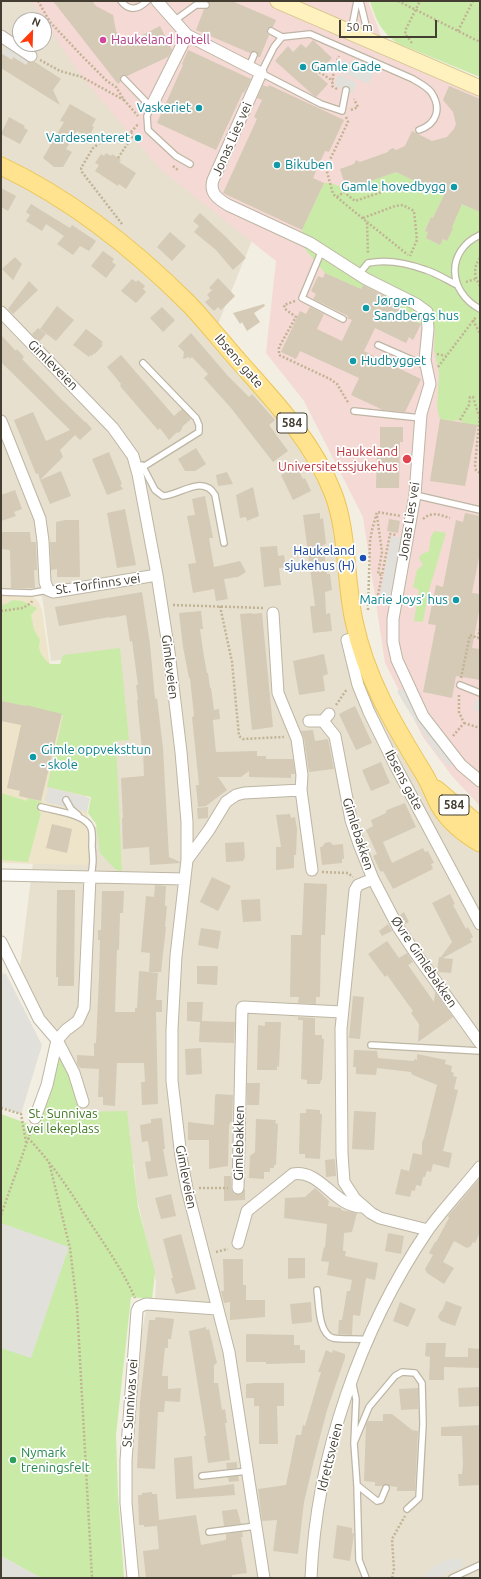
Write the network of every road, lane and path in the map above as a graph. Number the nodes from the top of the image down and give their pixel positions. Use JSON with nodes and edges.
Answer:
{"nodes":[{"id":1,"x":38,"y":1,"type":"edge"},
{"id":2,"x":121,"y":1,"type":"edge"},
{"id":3,"x":147,"y":1,"type":"edge"},
{"id":4,"x":157,"y":1,"type":"edge"},
{"id":5,"x":278,"y":1,"type":"edge"},
{"id":6,"x":359,"y":1,"type":"edge"},
{"id":7,"x":398,"y":1,"type":"edge"},
{"id":8,"x":420,"y":1,"type":"edge"},
{"id":9,"x":473,"y":1,"type":"edge"},
{"id":10,"x":206,"y":5,"type":"dead end"},
{"id":11,"x":416,"y":9,"type":"junction"},
{"id":12,"x":176,"y":19,"type":"junction"},
{"id":13,"x":271,"y":31,"type":"dead end"},
{"id":14,"x":458,"y":31,"type":"junction"},
{"id":15,"x":350,"y":32,"type":"junction"},
{"id":16,"x":187,"y":35,"type":"junction"},
{"id":17,"x":1,"y":36,"type":"edge"},
{"id":18,"x":282,"y":37,"type":"junction"},
{"id":19,"x":369,"y":40,"type":"junction"},
{"id":20,"x":479,"y":40,"type":"edge"},
{"id":21,"x":415,"y":44,"type":"dead end"},
{"id":22,"x":342,"y":48,"type":"junction"},
{"id":23,"x":254,"y":55,"type":"dead end"},
{"id":24,"x":31,"y":56,"type":"joint"},
{"id":25,"x":249,"y":67,"type":"junction"},
{"id":26,"x":319,"y":72,"type":"dead end"},
{"id":27,"x":261,"y":73,"type":"junction"},
{"id":28,"x":124,"y":79,"type":"dead end"},
{"id":29,"x":480,"y":88,"type":"edge"},
{"id":30,"x":346,"y":90,"type":"dead end"},
{"id":31,"x":152,"y":107,"type":"junction"},
{"id":32,"x":340,"y":114,"type":"dead end"},
{"id":33,"x":142,"y":120,"type":"dead end"},
{"id":34,"x":419,"y":130,"type":"dead end"},
{"id":35,"x":131,"y":132,"type":"junction"},
{"id":36,"x":118,"y":158,"type":"dead end"},
{"id":37,"x":190,"y":164,"type":"dead end"},
{"id":38,"x":1,"y":166,"type":"edge"},
{"id":39,"x":399,"y":186,"type":"dead end"},
{"id":40,"x":337,"y":197,"type":"junction"},
{"id":41,"x":362,"y":218,"type":"junction"},
{"id":42,"x":366,"y":222,"type":"junction"},
{"id":43,"x":123,"y":228,"type":"dead end"},
{"id":44,"x":480,"y":235,"type":"edge"},
{"id":45,"x":323,"y":250,"type":"junction"},
{"id":46,"x":410,"y":256,"type":"junction"},
{"id":47,"x":480,"y":258,"type":"edge"},
{"id":48,"x":368,"y":262,"type":"junction"},
{"id":49,"x":427,"y":270,"type":"junction"},
{"id":50,"x":359,"y":274,"type":"junction"},
{"id":51,"x":457,"y":285,"type":"junction"},
{"id":52,"x":480,"y":286,"type":"edge"},
{"id":53,"x":302,"y":298,"type":"junction"},
{"id":54,"x":480,"y":310,"type":"edge"},
{"id":55,"x":1,"y":312,"type":"edge"},
{"id":56,"x":343,"y":319,"type":"dead end"},
{"id":57,"x":473,"y":320,"type":"junction"},
{"id":58,"x":480,"y":334,"type":"edge"},
{"id":59,"x":378,"y":346,"type":"dead end"},
{"id":60,"x":143,"y":363,"type":"dead end"},
{"id":61,"x":431,"y":369,"type":"junction"},
{"id":62,"x":354,"y":411,"type":"joint"},
{"id":63,"x":480,"y":413,"type":"edge"},
{"id":64,"x":421,"y":418,"type":"junction"},
{"id":65,"x":480,"y":418,"type":"edge"},
{"id":66,"x":460,"y":420,"type":"dead end"},
{"id":67,"x":1,"y":421,"type":"edge"},
{"id":68,"x":133,"y":456,"type":"junction"},
{"id":69,"x":143,"y":467,"type":"junction"},
{"id":70,"x":480,"y":473,"type":"edge"},
{"id":71,"x":415,"y":495,"type":"junction"},
{"id":72,"x":480,"y":510,"type":"edge"},
{"id":73,"x":377,"y":516,"type":"junction"},
{"id":74,"x":450,"y":518,"type":"dead end"},
{"id":75,"x":402,"y":522,"type":"dead end"},
{"id":76,"x":420,"y":525,"type":"dead end"},
{"id":77,"x":399,"y":536,"type":"dead end"},
{"id":78,"x":224,"y":543,"type":"dead end"},
{"id":79,"x":157,"y":575,"type":"junction"},
{"id":80,"x":382,"y":575,"type":"junction"},
{"id":81,"x":48,"y":590,"type":"junction"},
{"id":82,"x":2,"y":592,"type":"dead end"},
{"id":83,"x":34,"y":592,"type":"junction"},
{"id":84,"x":378,"y":595,"type":"dead end"},
{"id":85,"x":168,"y":605,"type":"dead end"},
{"id":86,"x":220,"y":606,"type":"junction"},
{"id":87,"x":1,"y":611,"type":"edge"},
{"id":88,"x":273,"y":613,"type":"joint"},
{"id":89,"x":368,"y":615,"type":"dead end"},
{"id":90,"x":359,"y":638,"type":"junction"},
{"id":91,"x":357,"y":679,"type":"junction"},
{"id":92,"x":460,"y":685,"type":"dead end"},
{"id":93,"x":480,"y":693,"type":"edge"},
{"id":94,"x":326,"y":717,"type":"junction"},
{"id":95,"x":309,"y":721,"type":"dead end"},
{"id":96,"x":464,"y":722,"type":"dead end"},
{"id":97,"x":480,"y":728,"type":"edge"},
{"id":98,"x":294,"y":734,"type":"junction"},
{"id":99,"x":480,"y":781,"type":"edge"},
{"id":100,"x":430,"y":783,"type":"junction"},
{"id":101,"x":301,"y":790,"type":"junction"},
{"id":102,"x":66,"y":800,"type":"dead end"},
{"id":103,"x":41,"y":807,"type":"dead end"},
{"id":104,"x":79,"y":816,"type":"junction"},
{"id":105,"x":480,"y":826,"type":"edge"},
{"id":106,"x":480,"y":843,"type":"edge"},
{"id":107,"x":187,"y":860,"type":"junction"},
{"id":108,"x":312,"y":870,"type":"joint"},
{"id":109,"x":1,"y":875,"type":"edge"},
{"id":110,"x":90,"y":877,"type":"junction"},
{"id":111,"x":185,"y":879,"type":"junction"},
{"id":112,"x":373,"y":879,"type":"junction"},
{"id":113,"x":358,"y":885,"type":"junction"},
{"id":114,"x":480,"y":924,"type":"edge"},
{"id":115,"x":1,"y":943,"type":"edge"},
{"id":116,"x":342,"y":1012,"type":"junction"},
{"id":117,"x":57,"y":1040,"type":"junction"},
{"id":118,"x":480,"y":1043,"type":"edge"},
{"id":119,"x":371,"y":1045,"type":"dead end"},
{"id":120,"x":480,"y":1051,"type":"edge"},
{"id":121,"x":83,"y":1102,"type":"dead end"},
{"id":122,"x":1,"y":1108,"type":"edge"},
{"id":123,"x":35,"y":1118,"type":"joint"},
{"id":124,"x":28,"y":1138,"type":"junction"},
{"id":125,"x":26,"y":1143,"type":"junction"},
{"id":126,"x":49,"y":1162,"type":"junction"},
{"id":127,"x":480,"y":1167,"type":"edge"},
{"id":128,"x":201,"y":1188,"type":"dead end"},
{"id":129,"x":238,"y":1188,"type":"joint"},
{"id":130,"x":364,"y":1207,"type":"junction"},
{"id":131,"x":1,"y":1215,"type":"edge"},
{"id":132,"x":428,"y":1230,"type":"junction"},
{"id":133,"x":238,"y":1243,"type":"joint"},
{"id":134,"x":211,"y":1251,"type":"dead end"},
{"id":135,"x":317,"y":1290,"type":"dead end"},
{"id":136,"x":139,"y":1307,"type":"junction"},
{"id":137,"x":217,"y":1309,"type":"junction"},
{"id":138,"x":368,"y":1340,"type":"junction"},
{"id":139,"x":352,"y":1381,"type":"junction"},
{"id":140,"x":354,"y":1443,"type":"junction"},
{"id":141,"x":248,"y":1471,"type":"junction"},
{"id":142,"x":202,"y":1476,"type":"dead end"},
{"id":143,"x":357,"y":1485,"type":"junction"},
{"id":144,"x":386,"y":1488,"type":"dead end"},
{"id":145,"x":407,"y":1509,"type":"joint"},
{"id":146,"x":256,"y":1526,"type":"junction"},
{"id":147,"x":209,"y":1532,"type":"dead end"},
{"id":148,"x":479,"y":1565,"type":"edge"},
{"id":149,"x":462,"y":1568,"type":"dead end"},
{"id":150,"x":92,"y":1578,"type":"edge"},
{"id":151,"x":133,"y":1578,"type":"edge"},
{"id":152,"x":264,"y":1578,"type":"edge"},
{"id":153,"x":311,"y":1578,"type":"edge"},
{"id":154,"x":366,"y":1578,"type":"edge"},
{"id":155,"x":392,"y":1578,"type":"edge"},
{"id":156,"x":452,"y":1578,"type":"edge"}],
"edges":[{"from":1,"to":24,"type":"path"},
{"from":2,"to":3,"type":"lane"},
{"from":4,"to":12,"type":"street"},
{"from":5,"to":15,"type":"street"},
{"from":6,"to":15,"type":"lane"},
{"from":6,"to":19,"type":"lane"},
{"from":7,"to":11,"type":"path"},
{"from":8,"to":11,"type":"path"},
{"from":9,"to":14,"type":"path"},
{"from":10,"to":12,"type":"lane"},
{"from":11,"to":14,"type":"path"},
{"from":11,"to":21,"type":"path"},
{"from":12,"to":16,"type":"street"},
{"from":13,"to":18,"type":"lane"},
{"from":14,"to":20,"type":"path"},
{"from":15,"to":19,"type":"street"},
{"from":16,"to":25,"type":"street"},
{"from":16,"to":31,"type":"street"},
{"from":17,"to":24,"type":"street"},
{"from":18,"to":22,"type":"lane"},
{"from":18,"to":27,"type":"lane"},
{"from":19,"to":29,"type":"street"},
{"from":22,"to":26,"type":"path"},
{"from":22,"to":34,"type":"lane"},
{"from":23,"to":25,"type":"lane"},
{"from":25,"to":27,"type":"street"},
{"from":27,"to":30,"type":"lane"},
{"from":27,"to":45,"type":"street","name":"Jonas Lies vei"},
{"from":28,"to":31,"type":"lane"},
{"from":31,"to":37,"type":"lane"},
{"from":32,"to":40,"type":"path"},
{"from":33,"to":35,"type":"path"},
{"from":35,"to":36,"type":"path"},
{"from":35,"to":43,"type":"path"},
{"from":38,"to":90,"type":"main road","name":"Ibsens gate","number":"584"},
{"from":39,"to":40,"type":"path"},
{"from":40,"to":41,"type":"path"},
{"from":41,"to":42,"type":"path"},
{"from":41,"to":46,"type":"path"},
{"from":42,"to":46,"type":"path"},
{"from":42,"to":48,"type":"path"},
{"from":44,"to":51,"type":"lane"},
{"from":45,"to":50,"type":"street","name":"Jonas Lies vei"},
{"from":45,"to":53,"type":"lane"},
{"from":46,"to":49,"type":"path"},
{"from":47,"to":52,"type":"path"},
{"from":48,"to":49,"type":"lane"},
{"from":48,"to":50,"type":"lane"},
{"from":49,"to":51,"type":"lane"},
{"from":50,"to":61,"type":"street","name":"Jonas Lies vei"},
{"from":51,"to":54,"type":"lane"},
{"from":53,"to":56,"type":"lane"},
{"from":53,"to":62,"type":"path"},
{"from":54,"to":57,"type":"path"},
{"from":55,"to":68,"type":"street","name":"Gimleveien"},
{"from":57,"to":58,"type":"path"},
{"from":57,"to":61,"type":"path"},
{"from":59,"to":61,"type":"lane"},
{"from":60,"to":69,"type":"lane"},
{"from":61,"to":64,"type":"street","name":"Jonas Lies vei"},
{"from":62,"to":64,"type":"lane"},
{"from":63,"to":65,"type":"path"},
{"from":64,"to":71,"type":"street","name":"Jonas Lies vei"},
{"from":65,"to":66,"type":"path"},
{"from":65,"to":70,"type":"path"},
{"from":67,"to":81,"type":"street","name":"St. Torfinns vei"},
{"from":68,"to":69,"type":"lane","name":"Gimleveien"},
{"from":68,"to":79,"type":"street","name":"Gimleveien"},
{"from":69,"to":78,"type":"lane","name":"Gimleveien"},
{"from":71,"to":72,"type":"lane"},
{"from":71,"to":99,"type":"street","name":"Jonas Lies vei"},
{"from":73,"to":75,"type":"path"},
{"from":73,"to":80,"type":"path"},
{"from":73,"to":89,"type":"path"},
{"from":74,"to":76,"type":"path"},
{"from":77,"to":80,"type":"path"},
{"from":79,"to":81,"type":"street","name":"St. Torfinns vei"},
{"from":79,"to":107,"type":"street","name":"Gimleveien"},
{"from":80,"to":84,"type":"path"},
{"from":81,"to":83,"type":"lane"},
{"from":82,"to":83,"type":"lane"},
{"from":83,"to":87,"type":"path"},
{"from":85,"to":86,"type":"path"},
{"from":86,"to":88,"type":"path"},
{"from":86,"to":98,"type":"path"},
{"from":88,"to":98,"type":"street"},
{"from":90,"to":91,"type":"street","name":"Ibsens gate"},
{"from":90,"to":100,"type":"main road","name":"Ibsens gate","number":"584"},
{"from":91,"to":94,"type":"path"},
{"from":91,"to":114,"type":"street","name":"Ibsens gate"},
{"from":92,"to":93,"type":"lane"},
{"from":94,"to":95,"type":"street"},
{"from":94,"to":112,"type":"street","name":"Gimlebakken"},
{"from":96,"to":97,"type":"path"},
{"from":98,"to":101,"type":"street"},
{"from":100,"to":105,"type":"main road","name":"Ibsens gate","number":"584"},
{"from":100,"to":106,"type":"main road","name":"Ibsens gate","number":"584"},
{"from":101,"to":107,"type":"street"},
{"from":101,"to":108,"type":"street"},
{"from":102,"to":104,"type":"lane"},
{"from":103,"to":104,"type":"lane"},
{"from":104,"to":110,"type":"lane"},
{"from":107,"to":111,"type":"street","name":"Gimleveien"},
{"from":108,"to":113,"type":"path"},
{"from":109,"to":110,"type":"street"},
{"from":110,"to":111,"type":"street"},
{"from":110,"to":117,"type":"street"},
{"from":111,"to":137,"type":"street","name":"Gimleveien"},
{"from":112,"to":113,"type":"street","name":"Gimlebakken"},
{"from":112,"to":118,"type":"street","name":"Øvre Gimlebakken"},
{"from":113,"to":116,"type":"street","name":"Gimlebakken"},
{"from":115,"to":117,"type":"street"},
{"from":116,"to":129,"type":"street","name":"Gimlebakken"},
{"from":116,"to":130,"type":"street","name":"Gimlebakken"},
{"from":117,"to":121,"type":"street"},
{"from":117,"to":123,"type":"street"},
{"from":119,"to":120,"type":"lane"},
{"from":122,"to":125,"type":"path"},
{"from":123,"to":124,"type":"path"},
{"from":124,"to":125,"type":"path"},
{"from":124,"to":126,"type":"path"},
{"from":125,"to":131,"type":"path"},
{"from":126,"to":136,"type":"path"},
{"from":126,"to":150,"type":"path"},
{"from":127,"to":132,"type":"street","name":"Idrettsveien"},
{"from":128,"to":129,"type":"path"},
{"from":130,"to":132,"type":"street","name":"Gimlebakken"},
{"from":130,"to":133,"type":"street","name":"Gimlebakken"},
{"from":132,"to":138,"type":"street","name":"Idrettsveien"},
{"from":133,"to":134,"type":"path"},
{"from":135,"to":138,"type":"lane"},
{"from":136,"to":137,"type":"street"},
{"from":136,"to":151,"type":"street","name":"St. Sunnivas vei"},
{"from":137,"to":141,"type":"street","name":"Gimleveien"},
{"from":138,"to":139,"type":"street","name":"Idrettsveien"},
{"from":139,"to":140,"type":"lane"},
{"from":139,"to":153,"type":"street","name":"Idrettsveien"},
{"from":140,"to":143,"type":"lane"},
{"from":140,"to":145,"type":"lane"},
{"from":141,"to":142,"type":"lane"},
{"from":141,"to":146,"type":"street","name":"Gimleveien"},
{"from":143,"to":144,"type":"lane"},
{"from":143,"to":154,"type":"lane"},
{"from":145,"to":155,"type":"path"},
{"from":146,"to":147,"type":"lane"},
{"from":146,"to":152,"type":"street","name":"Gimleveien"},
{"from":148,"to":149,"type":"lane"},
{"from":148,"to":156,"type":"lane"}]}
